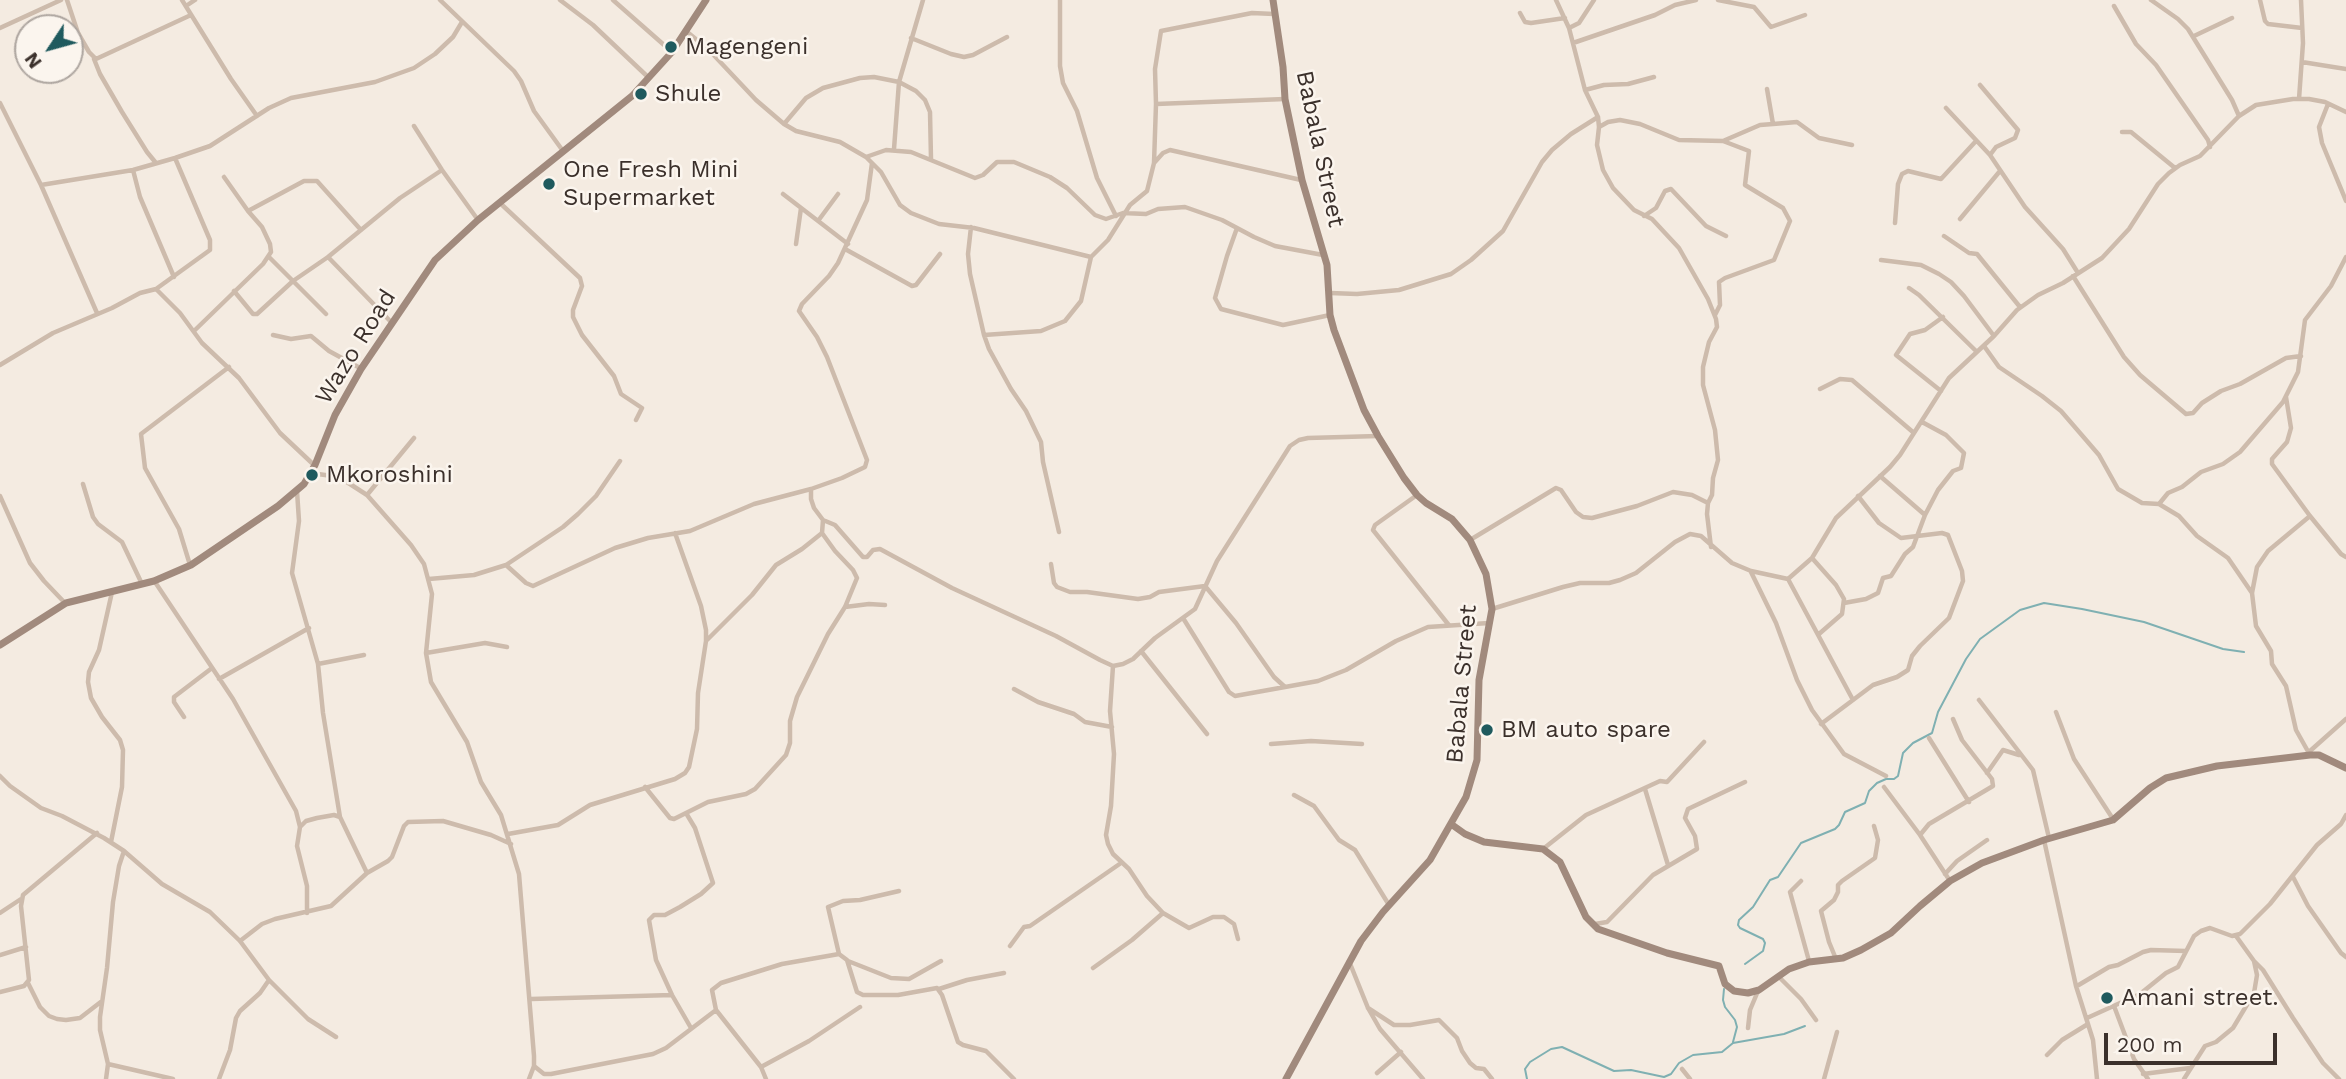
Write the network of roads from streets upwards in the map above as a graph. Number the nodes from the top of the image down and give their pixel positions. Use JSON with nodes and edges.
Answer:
{"nodes":[{"id":1,"x":43,"y":0,"type":"edge"},
{"id":2,"x":61,"y":0,"type":"edge"},
{"id":3,"x":67,"y":0,"type":"edge"},
{"id":4,"x":182,"y":0,"type":"edge"},
{"id":5,"x":195,"y":0,"type":"edge"},
{"id":6,"x":440,"y":0,"type":"edge"},
{"id":7,"x":560,"y":0,"type":"edge"},
{"id":8,"x":613,"y":0,"type":"edge"},
{"id":9,"x":706,"y":0,"type":"edge"},
{"id":10,"x":923,"y":0,"type":"edge"},
{"id":11,"x":1060,"y":0,"type":"edge"},
{"id":12,"x":1273,"y":0,"type":"edge"},
{"id":13,"x":1556,"y":0,"type":"edge"},
{"id":14,"x":1594,"y":0,"type":"edge"},
{"id":15,"x":1696,"y":0,"type":"edge"},
{"id":16,"x":1718,"y":0,"type":"edge"},
{"id":17,"x":2151,"y":0,"type":"edge"},
{"id":18,"x":2260,"y":0,"type":"edge"},
{"id":19,"x":2301,"y":0,"type":"edge"},
{"id":20,"x":2114,"y":5,"type":"dead end"},
{"id":21,"x":47,"y":6,"type":"junction"},
{"id":22,"x":186,"y":6,"type":"junction"},
{"id":23,"x":1520,"y":13,"type":"dead end"},
{"id":24,"x":1275,"y":14,"type":"junction"},
{"id":25,"x":191,"y":15,"type":"junction"},
{"id":26,"x":1805,"y":15,"type":"dead end"},
{"id":27,"x":1565,"y":18,"type":"junction"},
{"id":28,"x":2232,"y":18,"type":"dead end"},
{"id":29,"x":462,"y":22,"type":"junction"},
{"id":30,"x":0,"y":28,"type":"edge"},
{"id":31,"x":1569,"y":28,"type":"junction"},
{"id":32,"x":2302,"y":28,"type":"junction"},
{"id":33,"x":686,"y":31,"type":"junction"},
{"id":34,"x":2194,"y":36,"type":"junction"},
{"id":35,"x":1007,"y":37,"type":"dead end"},
{"id":36,"x":911,"y":38,"type":"junction"},
{"id":37,"x":1573,"y":43,"type":"junction"},
{"id":38,"x":672,"y":52,"type":"junction"},
{"id":39,"x":93,"y":58,"type":"junction"},
{"id":40,"x":2301,"y":62,"type":"junction"},
{"id":41,"x":2346,"y":69,"type":"edge"},
{"id":42,"x":1654,"y":77,"type":"dead end"},
{"id":43,"x":650,"y":78,"type":"junction"},
{"id":44,"x":899,"y":82,"type":"junction"},
{"id":45,"x":1980,"y":85,"type":"dead end"},
{"id":46,"x":1767,"y":89,"type":"dead end"},
{"id":47,"x":1585,"y":90,"type":"junction"},
{"id":48,"x":1285,"y":99,"type":"junction"},
{"id":49,"x":2299,"y":99,"type":"junction"},
{"id":50,"x":0,"y":103,"type":"edge"},
{"id":51,"x":1156,"y":104,"type":"junction"},
{"id":52,"x":2328,"y":104,"type":"junction"},
{"id":53,"x":1946,"y":108,"type":"dead end"},
{"id":54,"x":2346,"y":112,"type":"edge"},
{"id":55,"x":257,"y":116,"type":"junction"},
{"id":56,"x":2239,"y":116,"type":"junction"},
{"id":57,"x":1598,"y":117,"type":"junction"},
{"id":58,"x":783,"y":124,"type":"junction"},
{"id":59,"x":1773,"y":124,"type":"junction"},
{"id":60,"x":414,"y":126,"type":"dead end"},
{"id":61,"x":1600,"y":127,"type":"junction"},
{"id":62,"x":2122,"y":132,"type":"dead end"},
{"id":63,"x":1723,"y":141,"type":"junction"},
{"id":64,"x":1976,"y":141,"type":"junction"},
{"id":65,"x":1852,"y":145,"type":"dead end"},
{"id":66,"x":2210,"y":148,"type":"junction"},
{"id":67,"x":894,"y":150,"type":"junction"},
{"id":68,"x":564,"y":152,"type":"junction"},
{"id":69,"x":1990,"y":155,"type":"junction"},
{"id":70,"x":866,"y":157,"type":"junction"},
{"id":71,"x":175,"y":158,"type":"junction"},
{"id":72,"x":931,"y":159,"type":"junction"},
{"id":73,"x":156,"y":163,"type":"junction"},
{"id":74,"x":872,"y":163,"type":"junction"},
{"id":75,"x":1154,"y":163,"type":"junction"},
{"id":76,"x":2175,"y":168,"type":"junction"},
{"id":77,"x":133,"y":170,"type":"junction"},
{"id":78,"x":442,"y":170,"type":"junction"},
{"id":79,"x":2000,"y":171,"type":"junction"},
{"id":80,"x":224,"y":177,"type":"dead end"},
{"id":81,"x":1302,"y":180,"type":"junction"},
{"id":82,"x":41,"y":185,"type":"junction"},
{"id":83,"x":783,"y":194,"type":"dead end"},
{"id":84,"x":838,"y":194,"type":"dead end"},
{"id":85,"x":2346,"y":201,"type":"edge"},
{"id":86,"x":500,"y":202,"type":"junction"},
{"id":87,"x":801,"y":208,"type":"junction"},
{"id":88,"x":248,"y":211,"type":"junction"},
{"id":89,"x":1123,"y":213,"type":"junction"},
{"id":90,"x":1116,"y":216,"type":"junction"},
{"id":91,"x":1643,"y":216,"type":"junction"},
{"id":92,"x":1110,"y":219,"type":"junction"},
{"id":93,"x":1960,"y":219,"type":"dead end"},
{"id":94,"x":478,"y":220,"type":"junction"},
{"id":95,"x":818,"y":221,"type":"junction"},
{"id":96,"x":1895,"y":223,"type":"dead end"},
{"id":97,"x":971,"y":227,"type":"junction"},
{"id":98,"x":1115,"y":228,"type":"junction"},
{"id":99,"x":1237,"y":228,"type":"junction"},
{"id":100,"x":361,"y":230,"type":"junction"},
{"id":101,"x":1726,"y":236,"type":"dead end"},
{"id":102,"x":1944,"y":236,"type":"dead end"},
{"id":103,"x":796,"y":244,"type":"dead end"},
{"id":104,"x":846,"y":247,"type":"junction"},
{"id":105,"x":940,"y":254,"type":"dead end"},
{"id":106,"x":1324,"y":255,"type":"junction"},
{"id":107,"x":269,"y":257,"type":"junction"},
{"id":108,"x":328,"y":257,"type":"junction"},
{"id":109,"x":1091,"y":257,"type":"junction"},
{"id":110,"x":2346,"y":257,"type":"edge"},
{"id":111,"x":1881,"y":260,"type":"dead end"},
{"id":112,"x":2076,"y":275,"type":"junction"},
{"id":113,"x":174,"y":277,"type":"junction"},
{"id":114,"x":293,"y":281,"type":"junction"},
{"id":115,"x":1909,"y":288,"type":"dead end"},
{"id":116,"x":156,"y":289,"type":"junction"},
{"id":117,"x":234,"y":291,"type":"junction"},
{"id":118,"x":1330,"y":293,"type":"junction"},
{"id":119,"x":2020,"y":307,"type":"junction"},
{"id":120,"x":97,"y":313,"type":"junction"},
{"id":121,"x":326,"y":314,"type":"dead end"},
{"id":122,"x":1330,"y":315,"type":"junction"},
{"id":123,"x":1715,"y":315,"type":"junction"},
{"id":124,"x":1943,"y":317,"type":"junction"},
{"id":125,"x":392,"y":323,"type":"junction"},
{"id":126,"x":194,"y":331,"type":"junction"},
{"id":127,"x":273,"y":335,"type":"dead end"},
{"id":128,"x":984,"y":335,"type":"junction"},
{"id":129,"x":1994,"y":337,"type":"junction"},
{"id":130,"x":1984,"y":346,"type":"junction"},
{"id":131,"x":1977,"y":352,"type":"junction"},
{"id":132,"x":2301,"y":356,"type":"junction"},
{"id":133,"x":0,"y":365,"type":"edge"},
{"id":134,"x":229,"y":368,"type":"junction"},
{"id":135,"x":361,"y":369,"type":"junction"},
{"id":136,"x":1820,"y":389,"type":"dead end"},
{"id":137,"x":1941,"y":391,"type":"junction"},
{"id":138,"x":2286,"y":397,"type":"junction"},
{"id":139,"x":636,"y":420,"type":"dead end"},
{"id":140,"x":1922,"y":422,"type":"junction"},
{"id":141,"x":1914,"y":433,"type":"junction"},
{"id":142,"x":1378,"y":436,"type":"junction"},
{"id":143,"x":414,"y":438,"type":"dead end"},
{"id":144,"x":620,"y":461,"type":"dead end"},
{"id":145,"x":313,"y":469,"type":"junction"},
{"id":146,"x":1880,"y":476,"type":"junction"},
{"id":147,"x":83,"y":484,"type":"dead end"},
{"id":148,"x":811,"y":489,"type":"junction"},
{"id":149,"x":297,"y":490,"type":"junction"},
{"id":150,"x":367,"y":495,"type":"junction"},
{"id":151,"x":1417,"y":495,"type":"junction"},
{"id":152,"x":0,"y":496,"type":"edge"},
{"id":153,"x":1858,"y":496,"type":"junction"},
{"id":154,"x":1708,"y":503,"type":"junction"},
{"id":155,"x":2159,"y":504,"type":"junction"},
{"id":156,"x":1925,"y":515,"type":"junction"},
{"id":157,"x":2310,"y":516,"type":"junction"},
{"id":158,"x":823,"y":520,"type":"junction"},
{"id":159,"x":1059,"y":532,"type":"dead end"},
{"id":160,"x":674,"y":533,"type":"junction"},
{"id":161,"x":822,"y":533,"type":"junction"},
{"id":162,"x":1918,"y":534,"type":"junction"},
{"id":163,"x":1470,"y":540,"type":"junction"},
{"id":164,"x":1711,"y":547,"type":"junction"},
{"id":165,"x":2346,"y":557,"type":"edge"},
{"id":166,"x":1812,"y":558,"type":"junction"},
{"id":167,"x":1051,"y":564,"type":"dead end"},
{"id":168,"x":191,"y":565,"type":"junction"},
{"id":169,"x":506,"y":565,"type":"junction"},
{"id":170,"x":1751,"y":571,"type":"junction"},
{"id":171,"x":429,"y":579,"type":"junction"},
{"id":172,"x":1788,"y":579,"type":"junction"},
{"id":173,"x":154,"y":581,"type":"junction"},
{"id":174,"x":142,"y":584,"type":"junction"},
{"id":175,"x":1205,"y":586,"type":"junction"},
{"id":176,"x":112,"y":591,"type":"junction"},
{"id":177,"x":2252,"y":593,"type":"junction"},
{"id":178,"x":66,"y":603,"type":"junction"},
{"id":179,"x":1844,"y":603,"type":"junction"},
{"id":180,"x":885,"y":605,"type":"dead end"},
{"id":181,"x":845,"y":607,"type":"junction"},
{"id":182,"x":1492,"y":609,"type":"junction"},
{"id":183,"x":1183,"y":618,"type":"junction"},
{"id":184,"x":1490,"y":623,"type":"junction"},
{"id":185,"x":1448,"y":624,"type":"junction"},
{"id":186,"x":309,"y":628,"type":"junction"},
{"id":187,"x":1819,"y":634,"type":"junction"},
{"id":188,"x":706,"y":641,"type":"junction"},
{"id":189,"x":0,"y":645,"type":"edge"},
{"id":190,"x":508,"y":647,"type":"dead end"},
{"id":191,"x":1141,"y":651,"type":"junction"},
{"id":192,"x":426,"y":653,"type":"junction"},
{"id":193,"x":364,"y":654,"type":"dead end"},
{"id":194,"x":318,"y":664,"type":"junction"},
{"id":195,"x":1113,"y":666,"type":"junction"},
{"id":196,"x":212,"y":668,"type":"junction"},
{"id":197,"x":219,"y":679,"type":"junction"},
{"id":198,"x":1286,"y":687,"type":"junction"},
{"id":199,"x":1014,"y":689,"type":"dead end"},
{"id":200,"x":1853,"y":700,"type":"junction"},
{"id":201,"x":1979,"y":700,"type":"dead end"},
{"id":202,"x":2056,"y":712,"type":"dead end"},
{"id":203,"x":184,"y":717,"type":"dead end"},
{"id":204,"x":1953,"y":719,"type":"dead end"},
{"id":205,"x":2346,"y":719,"type":"edge"},
{"id":206,"x":1821,"y":724,"type":"junction"},
{"id":207,"x":1112,"y":727,"type":"junction"},
{"id":208,"x":1207,"y":734,"type":"dead end"},
{"id":209,"x":1929,"y":738,"type":"dead end"},
{"id":210,"x":1704,"y":742,"type":"dead end"},
{"id":211,"x":1271,"y":744,"type":"dead end"},
{"id":212,"x":1362,"y":744,"type":"dead end"},
{"id":213,"x":2310,"y":753,"type":"junction"},
{"id":214,"x":2021,"y":755,"type":"junction"},
{"id":215,"x":2346,"y":768,"type":"edge"},
{"id":216,"x":1987,"y":773,"type":"junction"},
{"id":217,"x":0,"y":776,"type":"edge"},
{"id":218,"x":1886,"y":776,"type":"dead end"},
{"id":219,"x":1745,"y":782,"type":"dead end"},
{"id":220,"x":644,"y":787,"type":"junction"},
{"id":221,"x":1884,"y":787,"type":"dead end"},
{"id":222,"x":1645,"y":789,"type":"junction"},
{"id":223,"x":1294,"y":795,"type":"dead end"},
{"id":224,"x":1969,"y":802,"type":"junction"},
{"id":225,"x":687,"y":813,"type":"junction"},
{"id":226,"x":2346,"y":815,"type":"edge"},
{"id":227,"x":340,"y":817,"type":"junction"},
{"id":228,"x":2113,"y":820,"type":"junction"},
{"id":229,"x":1451,"y":824,"type":"junction"},
{"id":230,"x":1874,"y":826,"type":"dead end"},
{"id":231,"x":300,"y":827,"type":"junction"},
{"id":232,"x":97,"y":833,"type":"junction"},
{"id":233,"x":508,"y":834,"type":"junction"},
{"id":234,"x":1920,"y":835,"type":"junction"},
{"id":235,"x":1987,"y":840,"type":"dead end"},
{"id":236,"x":2046,"y":840,"type":"junction"},
{"id":237,"x":111,"y":842,"type":"junction"},
{"id":238,"x":512,"y":845,"type":"junction"},
{"id":239,"x":1543,"y":849,"type":"junction"},
{"id":240,"x":124,"y":851,"type":"junction"},
{"id":241,"x":1121,"y":863,"type":"junction"},
{"id":242,"x":1668,"y":865,"type":"junction"},
{"id":243,"x":367,"y":873,"type":"junction"},
{"id":244,"x":1945,"y":874,"type":"junction"},
{"id":245,"x":2293,"y":877,"type":"junction"},
{"id":246,"x":1801,"y":881,"type":"dead end"},
{"id":247,"x":1950,"y":881,"type":"junction"},
{"id":248,"x":899,"y":891,"type":"dead end"},
{"id":249,"x":21,"y":900,"type":"junction"},
{"id":250,"x":1390,"y":906,"type":"junction"},
{"id":251,"x":0,"y":913,"type":"edge"},
{"id":252,"x":307,"y":913,"type":"junction"},
{"id":253,"x":1163,"y":913,"type":"junction"},
{"id":254,"x":1591,"y":924,"type":"junction"},
{"id":255,"x":2236,"y":936,"type":"junction"},
{"id":256,"x":1238,"y":939,"type":"dead end"},
{"id":257,"x":240,"y":941,"type":"junction"},
{"id":258,"x":1010,"y":946,"type":"dead end"},
{"id":259,"x":26,"y":947,"type":"junction"},
{"id":260,"x":2186,"y":951,"type":"junction"},
{"id":261,"x":839,"y":954,"type":"junction"},
{"id":262,"x":0,"y":955,"type":"edge"},
{"id":263,"x":2346,"y":957,"type":"edge"},
{"id":264,"x":1836,"y":959,"type":"junction"},
{"id":265,"x":847,"y":960,"type":"junction"},
{"id":266,"x":942,"y":961,"type":"dead end"},
{"id":267,"x":1349,"y":961,"type":"junction"},
{"id":268,"x":2254,"y":961,"type":"junction"},
{"id":269,"x":1809,"y":962,"type":"junction"},
{"id":270,"x":1093,"y":968,"type":"dead end"},
{"id":271,"x":1004,"y":973,"type":"dead end"},
{"id":272,"x":1777,"y":976,"type":"junction"},
{"id":273,"x":269,"y":980,"type":"junction"},
{"id":274,"x":29,"y":983,"type":"junction"},
{"id":275,"x":2076,"y":986,"type":"junction"},
{"id":276,"x":939,"y":989,"type":"junction"},
{"id":277,"x":1759,"y":990,"type":"junction"},
{"id":278,"x":0,"y":992,"type":"edge"},
{"id":279,"x":672,"y":995,"type":"junction"},
{"id":280,"x":531,"y":999,"type":"junction"},
{"id":281,"x":103,"y":1001,"type":"junction"},
{"id":282,"x":2114,"y":1006,"type":"junction"},
{"id":283,"x":860,"y":1007,"type":"dead end"},
{"id":284,"x":1368,"y":1008,"type":"junction"},
{"id":285,"x":716,"y":1010,"type":"junction"},
{"id":286,"x":1816,"y":1020,"type":"dead end"},
{"id":287,"x":2088,"y":1021,"type":"junction"},
{"id":288,"x":691,"y":1028,"type":"junction"},
{"id":289,"x":1748,"y":1028,"type":"dead end"},
{"id":290,"x":1837,"y":1032,"type":"dead end"},
{"id":291,"x":336,"y":1037,"type":"dead end"},
{"id":292,"x":1401,"y":1052,"type":"junction"},
{"id":293,"x":2047,"y":1055,"type":"dead end"},
{"id":294,"x":108,"y":1064,"type":"junction"},
{"id":295,"x":534,"y":1066,"type":"junction"},
{"id":296,"x":761,"y":1067,"type":"junction"},
{"id":297,"x":2191,"y":1068,"type":"junction"},
{"id":298,"x":1682,"y":1069,"type":"dead end"},
{"id":299,"x":1377,"y":1073,"type":"dead end"},
{"id":300,"x":2143,"y":1074,"type":"junction"},
{"id":301,"x":106,"y":1079,"type":"edge"},
{"id":302,"x":173,"y":1079,"type":"edge"},
{"id":303,"x":219,"y":1079,"type":"edge"},
{"id":304,"x":529,"y":1079,"type":"edge"},
{"id":305,"x":766,"y":1079,"type":"edge"},
{"id":306,"x":1014,"y":1079,"type":"edge"},
{"id":307,"x":1286,"y":1079,"type":"edge"},
{"id":308,"x":1423,"y":1079,"type":"edge"},
{"id":309,"x":1492,"y":1079,"type":"edge"},
{"id":310,"x":1690,"y":1079,"type":"edge"},
{"id":311,"x":1824,"y":1079,"type":"edge"},
{"id":312,"x":2097,"y":1079,"type":"edge"},
{"id":313,"x":2148,"y":1079,"type":"edge"},
{"id":314,"x":2184,"y":1079,"type":"edge"},
{"id":315,"x":2339,"y":1079,"type":"edge"}],
"edges":[{"from":1,"to":21,"type":"street"},
{"from":2,"to":21,"type":"street"},
{"from":3,"to":39,"type":"street"},
{"from":4,"to":22,"type":"street"},
{"from":5,"to":22,"type":"street"},
{"from":6,"to":29,"type":"street"},
{"from":7,"to":43,"type":"street"},
{"from":8,"to":38,"type":"street"},
{"from":9,"to":33,"type":"street","name":"Wazo Road"},
{"from":10,"to":36,"type":"street"},
{"from":11,"to":90,"type":"street"},
{"from":12,"to":24,"type":"street","name":"Babala Street"},
{"from":13,"to":27,"type":"street"},
{"from":14,"to":31,"type":"street"},
{"from":15,"to":37,"type":"street"},
{"from":16,"to":26,"type":"street"},
{"from":17,"to":34,"type":"street"},
{"from":18,"to":32,"type":"street"},
{"from":19,"to":32,"type":"street"},
{"from":20,"to":66,"type":"street"},
{"from":21,"to":30,"type":"street"},
{"from":22,"to":25,"type":"street"},
{"from":23,"to":27,"type":"street"},
{"from":24,"to":48,"type":"street","name":"Babala Street"},
{"from":24,"to":51,"type":"street"},
{"from":25,"to":39,"type":"street"},
{"from":25,"to":55,"type":"street"},
{"from":27,"to":31,"type":"street"},
{"from":28,"to":34,"type":"street"},
{"from":29,"to":55,"type":"street"},
{"from":29,"to":68,"type":"street"},
{"from":31,"to":37,"type":"street"},
{"from":32,"to":40,"type":"street"},
{"from":33,"to":38,"type":"street","name":"Wazo Road"},
{"from":33,"to":58,"type":"street"},
{"from":34,"to":56,"type":"street"},
{"from":35,"to":36,"type":"street"},
{"from":36,"to":44,"type":"street"},
{"from":37,"to":47,"type":"street"},
{"from":38,"to":43,"type":"street","name":"Wazo Road"},
{"from":39,"to":73,"type":"street"},
{"from":40,"to":41,"type":"street"},
{"from":40,"to":49,"type":"street"},
{"from":42,"to":47,"type":"street"},
{"from":43,"to":68,"type":"street","name":"Wazo Road"},
{"from":44,"to":58,"type":"street"},
{"from":44,"to":67,"type":"street"},
{"from":44,"to":72,"type":"street"},
{"from":45,"to":69,"type":"street"},
{"from":46,"to":59,"type":"street"},
{"from":47,"to":57,"type":"street"},
{"from":48,"to":51,"type":"street"},
{"from":48,"to":81,"type":"street","name":"Babala Street"},
{"from":49,"to":52,"type":"street"},
{"from":49,"to":56,"type":"street"},
{"from":50,"to":82,"type":"street"},
{"from":51,"to":75,"type":"street"},
{"from":52,"to":54,"type":"street"},
{"from":52,"to":85,"type":"street"},
{"from":53,"to":64,"type":"street"},
{"from":55,"to":71,"type":"street"},
{"from":56,"to":66,"type":"street"},
{"from":57,"to":61,"type":"street"},
{"from":57,"to":118,"type":"street"},
{"from":58,"to":70,"type":"street"},
{"from":59,"to":63,"type":"street"},
{"from":59,"to":65,"type":"street"},
{"from":60,"to":78,"type":"street"},
{"from":61,"to":63,"type":"street"},
{"from":61,"to":91,"type":"street"},
{"from":62,"to":76,"type":"street"},
{"from":63,"to":123,"type":"street"},
{"from":64,"to":69,"type":"street"},
{"from":64,"to":96,"type":"street"},
{"from":66,"to":76,"type":"street"},
{"from":67,"to":70,"type":"street"},
{"from":67,"to":72,"type":"street"},
{"from":68,"to":86,"type":"street","name":"Wazo Road"},
{"from":69,"to":79,"type":"street"},
{"from":70,"to":74,"type":"street"},
{"from":71,"to":73,"type":"street"},
{"from":71,"to":113,"type":"street"},
{"from":72,"to":92,"type":"street"},
{"from":73,"to":77,"type":"street"},
{"from":74,"to":97,"type":"street"},
{"from":74,"to":104,"type":"street"},
{"from":75,"to":81,"type":"street"},
{"from":75,"to":89,"type":"street"},
{"from":76,"to":112,"type":"street"},
{"from":77,"to":82,"type":"street"},
{"from":77,"to":113,"type":"street"},
{"from":78,"to":94,"type":"street"},
{"from":78,"to":100,"type":"street"},
{"from":79,"to":93,"type":"street"},
{"from":79,"to":112,"type":"street"},
{"from":80,"to":88,"type":"street"},
{"from":81,"to":106,"type":"street","name":"Babala Street"},
{"from":82,"to":120,"type":"street"},
{"from":83,"to":87,"type":"street"},
{"from":84,"to":95,"type":"street"},
{"from":86,"to":94,"type":"street","name":"Wazo Road"},
{"from":86,"to":139,"type":"street"},
{"from":87,"to":95,"type":"street"},
{"from":87,"to":103,"type":"street"},
{"from":88,"to":100,"type":"street"},
{"from":88,"to":107,"type":"street"},
{"from":89,"to":90,"type":"street"},
{"from":89,"to":98,"type":"street"},
{"from":89,"to":99,"type":"street"},
{"from":90,"to":92,"type":"street"},
{"from":91,"to":101,"type":"street"},
{"from":91,"to":123,"type":"street"},
{"from":92,"to":98,"type":"street"},
{"from":94,"to":125,"type":"street","name":"Wazo Road"},
{"from":95,"to":104,"type":"street"},
{"from":97,"to":109,"type":"street"},
{"from":97,"to":128,"type":"street"},
{"from":98,"to":109,"type":"street"},
{"from":99,"to":106,"type":"street"},
{"from":99,"to":122,"type":"street"},
{"from":100,"to":108,"type":"street"},
{"from":102,"to":119,"type":"street"},
{"from":104,"to":105,"type":"street"},
{"from":104,"to":148,"type":"street"},
{"from":106,"to":118,"type":"street","name":"Babala Street"},
{"from":107,"to":114,"type":"street"},
{"from":107,"to":117,"type":"street"},
{"from":108,"to":114,"type":"street"},
{"from":108,"to":125,"type":"street"},
{"from":109,"to":128,"type":"street"},
{"from":110,"to":132,"type":"street"},
{"from":111,"to":129,"type":"street"},
{"from":112,"to":119,"type":"street"},
{"from":112,"to":132,"type":"street"},
{"from":113,"to":116,"type":"street"},
{"from":114,"to":117,"type":"street"},
{"from":114,"to":121,"type":"street"},
{"from":115,"to":124,"type":"street"},
{"from":116,"to":120,"type":"street"},
{"from":116,"to":126,"type":"street"},
{"from":117,"to":126,"type":"street"},
{"from":118,"to":122,"type":"street","name":"Babala Street"},
{"from":119,"to":129,"type":"street"},
{"from":120,"to":133,"type":"street"},
{"from":122,"to":142,"type":"street","name":"Babala Street"},
{"from":123,"to":154,"type":"street"},
{"from":124,"to":131,"type":"street"},
{"from":124,"to":137,"type":"street"},
{"from":125,"to":135,"type":"street","name":"Wazo Road"},
{"from":126,"to":134,"type":"street"},
{"from":127,"to":135,"type":"street"},
{"from":128,"to":159,"type":"street"},
{"from":129,"to":130,"type":"street"},
{"from":130,"to":131,"type":"street"},
{"from":130,"to":155,"type":"street"},
{"from":131,"to":137,"type":"street"},
{"from":132,"to":138,"type":"street"},
{"from":134,"to":145,"type":"street"},
{"from":134,"to":168,"type":"street"},
{"from":135,"to":145,"type":"street","name":"Wazo Road"},
{"from":136,"to":141,"type":"street"},
{"from":137,"to":140,"type":"street"},
{"from":138,"to":155,"type":"street"},
{"from":138,"to":157,"type":"street"},
{"from":140,"to":141,"type":"street"},
{"from":140,"to":156,"type":"street"},
{"from":141,"to":146,"type":"street"},
{"from":142,"to":151,"type":"street","name":"Babala Street"},
{"from":142,"to":175,"type":"street"},
{"from":143,"to":150,"type":"street"},
{"from":144,"to":169,"type":"street"},
{"from":145,"to":149,"type":"street","name":"Wazo Road"},
{"from":145,"to":150,"type":"street"},
{"from":146,"to":153,"type":"street"},
{"from":146,"to":156,"type":"street"},
{"from":147,"to":174,"type":"street"},
{"from":148,"to":158,"type":"street"},
{"from":148,"to":160,"type":"street"},
{"from":149,"to":168,"type":"street","name":"Wazo Road"},
{"from":149,"to":186,"type":"street"},
{"from":150,"to":171,"type":"street"},
{"from":151,"to":163,"type":"street","name":"Babala Street"},
{"from":151,"to":185,"type":"street"},
{"from":152,"to":178,"type":"street"},
{"from":153,"to":162,"type":"street"},
{"from":153,"to":166,"type":"street"},
{"from":154,"to":163,"type":"street"},
{"from":154,"to":164,"type":"street"},
{"from":155,"to":177,"type":"street"},
{"from":156,"to":162,"type":"street"},
{"from":157,"to":165,"type":"street"},
{"from":157,"to":177,"type":"street"},
{"from":158,"to":161,"type":"street"},
{"from":158,"to":195,"type":"street"},
{"from":160,"to":169,"type":"street"},
{"from":160,"to":188,"type":"street"},
{"from":161,"to":181,"type":"street"},
{"from":161,"to":188,"type":"street"},
{"from":162,"to":179,"type":"street"},
{"from":162,"to":200,"type":"street"},
{"from":163,"to":182,"type":"street","name":"Babala Street"},
{"from":164,"to":170,"type":"street"},
{"from":164,"to":182,"type":"street"},
{"from":166,"to":172,"type":"street"},
{"from":166,"to":179,"type":"street"},
{"from":167,"to":175,"type":"street"},
{"from":168,"to":173,"type":"street","name":"Wazo Road"},
{"from":169,"to":171,"type":"street"},
{"from":170,"to":172,"type":"street"},
{"from":170,"to":206,"type":"street"},
{"from":171,"to":192,"type":"street"},
{"from":172,"to":187,"type":"street"},
{"from":173,"to":174,"type":"street","name":"Wazo Road"},
{"from":173,"to":196,"type":"street"},
{"from":174,"to":176,"type":"street","name":"Wazo Road"},
{"from":175,"to":183,"type":"street"},
{"from":175,"to":198,"type":"street"},
{"from":176,"to":178,"type":"street","name":"Wazo Road"},
{"from":176,"to":237,"type":"street"},
{"from":177,"to":213,"type":"street"},
{"from":178,"to":189,"type":"street","name":"Wazo Road"},
{"from":179,"to":187,"type":"street"},
{"from":180,"to":181,"type":"street"},
{"from":181,"to":225,"type":"street"},
{"from":182,"to":184,"type":"street","name":"Babala Street"},
{"from":183,"to":191,"type":"street"},
{"from":183,"to":198,"type":"street"},
{"from":184,"to":185,"type":"street"},
{"from":184,"to":229,"type":"street","name":"Babala Street"},
{"from":185,"to":198,"type":"street"},
{"from":186,"to":194,"type":"street"},
{"from":186,"to":197,"type":"street"},
{"from":187,"to":200,"type":"street"},
{"from":188,"to":220,"type":"street"},
{"from":190,"to":192,"type":"street"},
{"from":191,"to":195,"type":"street"},
{"from":191,"to":208,"type":"street"},
{"from":192,"to":233,"type":"street"},
{"from":193,"to":194,"type":"street"},
{"from":194,"to":227,"type":"street"},
{"from":195,"to":207,"type":"street"},
{"from":196,"to":197,"type":"street"},
{"from":196,"to":203,"type":"street"},
{"from":197,"to":231,"type":"street"},
{"from":199,"to":207,"type":"street"},
{"from":200,"to":206,"type":"street"},
{"from":201,"to":214,"type":"street"},
{"from":202,"to":228,"type":"street"},
{"from":204,"to":216,"type":"street"},
{"from":205,"to":213,"type":"street"},
{"from":206,"to":218,"type":"street"},
{"from":207,"to":241,"type":"street"},
{"from":209,"to":224,"type":"street"},
{"from":210,"to":222,"type":"street"},
{"from":211,"to":212,"type":"street"},
{"from":213,"to":215,"type":"street"},
{"from":213,"to":228,"type":"street"},
{"from":214,"to":216,"type":"street"},
{"from":214,"to":236,"type":"street"},
{"from":216,"to":224,"type":"street"},
{"from":217,"to":232,"type":"street"},
{"from":219,"to":242,"type":"street"},
{"from":220,"to":225,"type":"street"},
{"from":220,"to":233,"type":"street"},
{"from":221,"to":234,"type":"street"},
{"from":222,"to":239,"type":"street"},
{"from":222,"to":242,"type":"street"},
{"from":223,"to":250,"type":"street"},
{"from":224,"to":234,"type":"street"},
{"from":225,"to":279,"type":"street"},
{"from":226,"to":245,"type":"street"},
{"from":227,"to":231,"type":"street"},
{"from":227,"to":243,"type":"street"},
{"from":228,"to":236,"type":"street"},
{"from":229,"to":239,"type":"street"},
{"from":229,"to":250,"type":"street","name":"Babala Street"},
{"from":230,"to":264,"type":"street"},
{"from":231,"to":252,"type":"street"},
{"from":232,"to":237,"type":"street"},
{"from":232,"to":249,"type":"street"},
{"from":233,"to":238,"type":"street"},
{"from":234,"to":244,"type":"street"},
{"from":235,"to":244,"type":"street"},
{"from":236,"to":247,"type":"street"},
{"from":236,"to":275,"type":"street"},
{"from":237,"to":240,"type":"street"},
{"from":238,"to":243,"type":"street"},
{"from":238,"to":280,"type":"street"},
{"from":239,"to":254,"type":"street"},
{"from":240,"to":257,"type":"street"},
{"from":240,"to":281,"type":"street"},
{"from":241,"to":253,"type":"street"},
{"from":241,"to":258,"type":"street"},
{"from":242,"to":254,"type":"street"},
{"from":243,"to":252,"type":"street"},
{"from":244,"to":247,"type":"street"},
{"from":245,"to":255,"type":"street"},
{"from":245,"to":263,"type":"street"},
{"from":246,"to":269,"type":"street"},
{"from":247,"to":264,"type":"street"},
{"from":248,"to":261,"type":"street"},
{"from":249,"to":251,"type":"street"},
{"from":249,"to":259,"type":"street"},
{"from":250,"to":267,"type":"street","name":"Babala Street"},
{"from":252,"to":257,"type":"street"},
{"from":253,"to":256,"type":"street"},
{"from":253,"to":270,"type":"street"},
{"from":254,"to":277,"type":"street"},
{"from":255,"to":260,"type":"street"},
{"from":255,"to":268,"type":"street"},
{"from":257,"to":273,"type":"street"},
{"from":259,"to":262,"type":"street"},
{"from":259,"to":274,"type":"street"},
{"from":260,"to":275,"type":"street"},
{"from":260,"to":282,"type":"street"},
{"from":261,"to":265,"type":"street"},
{"from":261,"to":285,"type":"street"},
{"from":264,"to":269,"type":"street"},
{"from":265,"to":266,"type":"street"},
{"from":265,"to":276,"type":"street"},
{"from":267,"to":284,"type":"street"},
{"from":267,"to":307,"type":"street","name":"Babala Street"},
{"from":268,"to":297,"type":"street"},
{"from":268,"to":315,"type":"street"},
{"from":269,"to":272,"type":"street"},
{"from":271,"to":276,"type":"street"},
{"from":272,"to":277,"type":"street"},
{"from":272,"to":286,"type":"street"},
{"from":273,"to":291,"type":"street"},
{"from":273,"to":303,"type":"street"},
{"from":274,"to":278,"type":"street"},
{"from":274,"to":281,"type":"street"},
{"from":275,"to":287,"type":"street"},
{"from":276,"to":306,"type":"street"},
{"from":277,"to":289,"type":"street"},
{"from":279,"to":280,"type":"street"},
{"from":279,"to":288,"type":"street"},
{"from":280,"to":295,"type":"street"},
{"from":281,"to":294,"type":"street"},
{"from":282,"to":287,"type":"street"},
{"from":282,"to":300,"type":"street"},
{"from":283,"to":296,"type":"street"},
{"from":284,"to":292,"type":"street"},
{"from":284,"to":309,"type":"street"},
{"from":285,"to":288,"type":"street"},
{"from":285,"to":296,"type":"street"},
{"from":287,"to":293,"type":"street"},
{"from":287,"to":312,"type":"street"},
{"from":288,"to":295,"type":"street"},
{"from":290,"to":311,"type":"street"},
{"from":292,"to":299,"type":"street"},
{"from":292,"to":308,"type":"street"},
{"from":294,"to":301,"type":"street"},
{"from":294,"to":302,"type":"street"},
{"from":295,"to":304,"type":"street"},
{"from":296,"to":305,"type":"street"},
{"from":297,"to":300,"type":"street"},
{"from":297,"to":314,"type":"street"},
{"from":298,"to":310,"type":"street"},
{"from":300,"to":313,"type":"street"}]}
